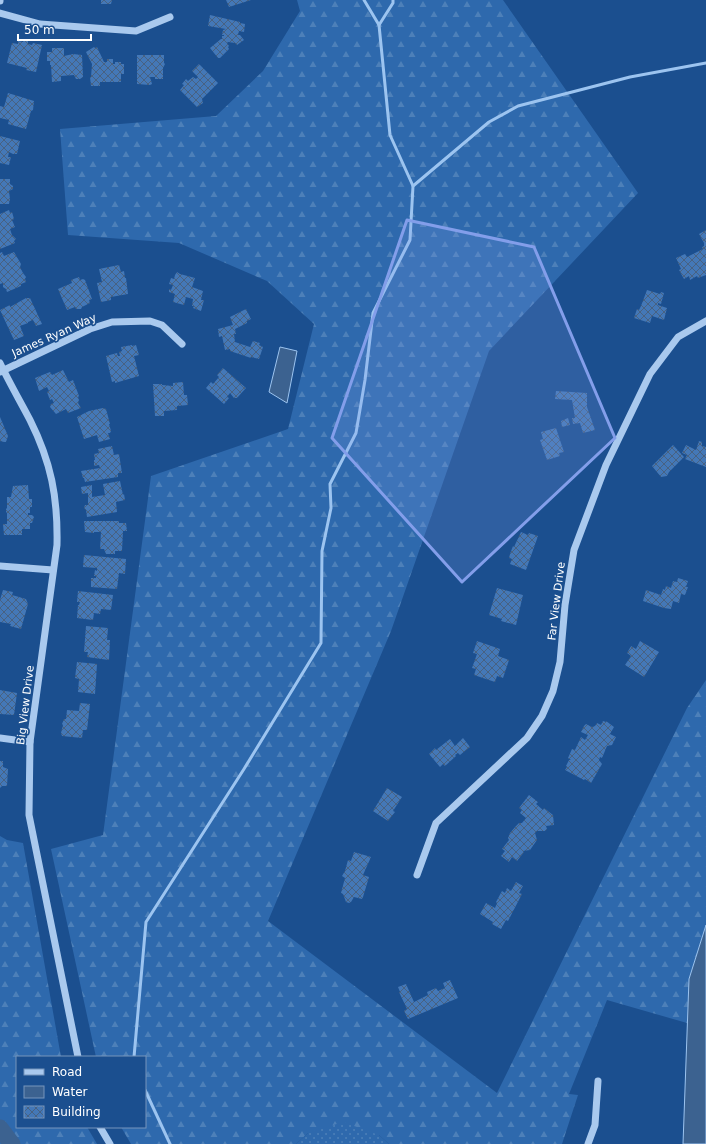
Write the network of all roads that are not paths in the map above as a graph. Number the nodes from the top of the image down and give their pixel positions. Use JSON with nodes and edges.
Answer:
{"nodes":[{"id":1,"x":0,"y":13,"type":"edge"},
{"id":2,"x":170,"y":17,"type":"dead end"},
{"id":3,"x":706,"y":321,"type":"edge"},
{"id":4,"x":182,"y":344,"type":"dead end"},
{"id":5,"x":0,"y":363,"type":"edge"},
{"id":6,"x":2,"y":371,"type":"edge"},
{"id":7,"x":0,"y":566,"type":"edge"},
{"id":8,"x":53,"y":570,"type":"junction"},
{"id":9,"x":0,"y":738,"type":"edge"},
{"id":10,"x":30,"y":742,"type":"junction"},
{"id":11,"x":418,"y":875,"type":"dead end"},
{"id":12,"x":78,"y":1056,"type":"edge"},
{"id":13,"x":598,"y":1082,"type":"dead end"},
{"id":14,"x":101,"y":1128,"type":"edge"},
{"id":15,"x":110,"y":1144,"type":"edge"},
{"id":16,"x":588,"y":1144,"type":"edge"}],
"edges":[{"from":1,"to":2,"type":"street"},
{"from":3,"to":11,"type":"street","name":"Far View Drive"},
{"from":4,"to":6,"type":"street","name":"James Ryan Way"},
{"from":5,"to":6,"type":"street","name":"Big View Drive"},
{"from":6,"to":8,"type":"street","name":"Big View Drive"},
{"from":7,"to":8,"type":"street"},
{"from":8,"to":10,"type":"street","name":"Big View Drive"},
{"from":9,"to":10,"type":"street"},
{"from":10,"to":12,"type":"street","name":"Big View Drive"},
{"from":13,"to":16,"type":"street"},
{"from":14,"to":15,"type":"street"}]}
